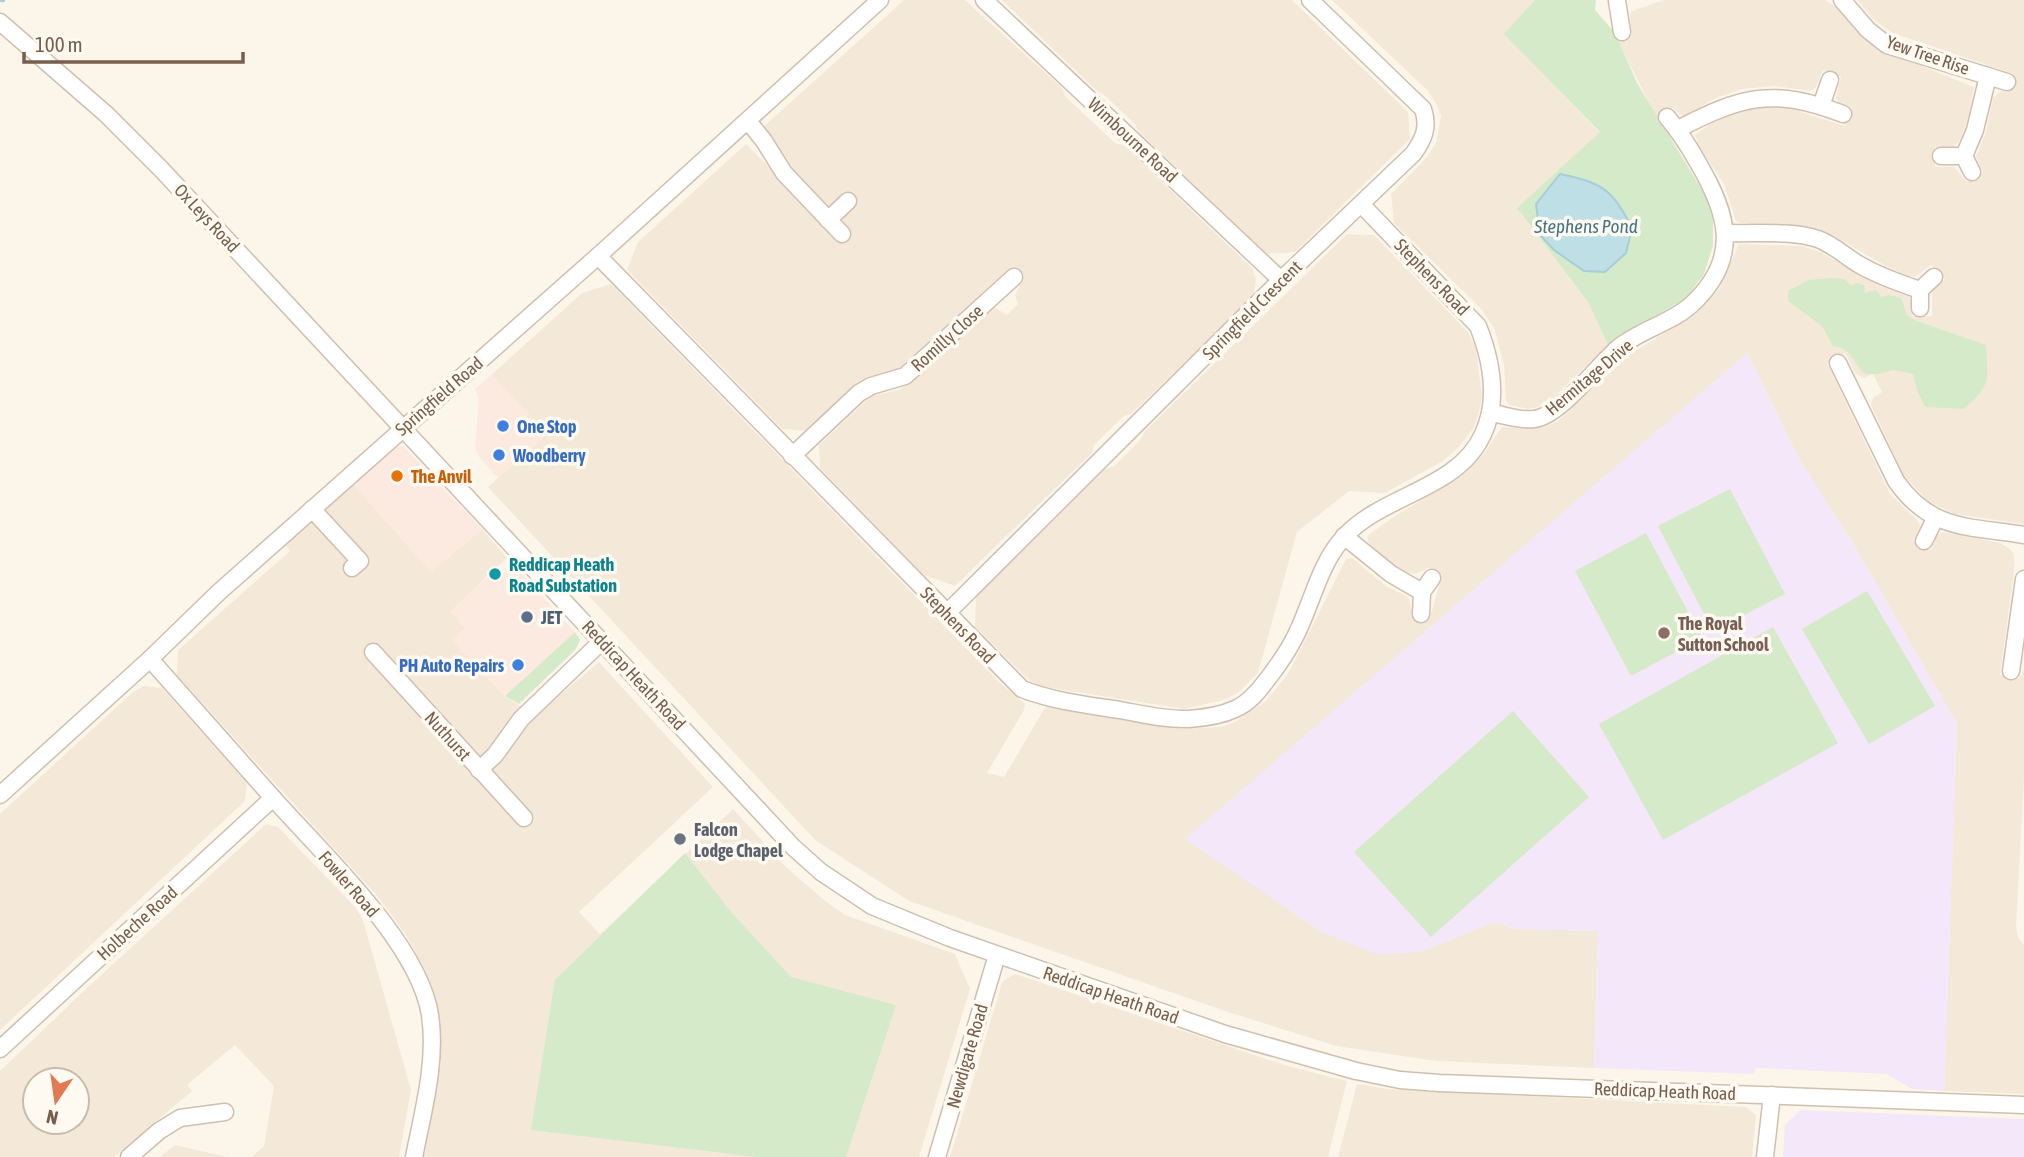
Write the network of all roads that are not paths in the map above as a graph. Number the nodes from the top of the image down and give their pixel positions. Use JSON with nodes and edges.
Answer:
{"nodes":[{"id":1,"x":880,"y":0,"type":"edge"},
{"id":2,"x":984,"y":0,"type":"edge"},
{"id":3,"x":1310,"y":0,"type":"edge"},
{"id":4,"x":1842,"y":0,"type":"edge"},
{"id":5,"x":1612,"y":1,"type":"edge"},
{"id":6,"x":0,"y":22,"type":"edge"},
{"id":7,"x":1622,"y":32,"type":"dead end"},
{"id":8,"x":1987,"y":76,"type":"junction"},
{"id":9,"x":1830,"y":80,"type":"dead end"},
{"id":10,"x":2007,"y":82,"type":"dead end"},
{"id":11,"x":1821,"y":106,"type":"junction"},
{"id":12,"x":1843,"y":114,"type":"dead end"},
{"id":13,"x":748,"y":121,"type":"junction"},
{"id":14,"x":1941,"y":156,"type":"dead end"},
{"id":15,"x":1964,"y":156,"type":"junction"},
{"id":16,"x":1972,"y":172,"type":"dead end"},
{"id":17,"x":848,"y":201,"type":"dead end"},
{"id":18,"x":1361,"y":204,"type":"junction"},
{"id":19,"x":828,"y":219,"type":"junction"},
{"id":20,"x":1727,"y":233,"type":"junction"},
{"id":21,"x":842,"y":234,"type":"dead end"},
{"id":22,"x":597,"y":256,"type":"junction"},
{"id":23,"x":1014,"y":277,"type":"dead end"},
{"id":24,"x":1934,"y":277,"type":"dead end"},
{"id":25,"x":1281,"y":281,"type":"junction"},
{"id":26,"x":1920,"y":290,"type":"junction"},
{"id":27,"x":1920,"y":308,"type":"dead end"},
{"id":28,"x":1838,"y":363,"type":"dead end"},
{"id":29,"x":1492,"y":412,"type":"junction"},
{"id":30,"x":403,"y":427,"type":"junction"},
{"id":31,"x":792,"y":456,"type":"junction"},
{"id":32,"x":312,"y":509,"type":"junction"},
{"id":33,"x":1935,"y":519,"type":"junction"},
{"id":34,"x":2024,"y":535,"type":"edge"},
{"id":35,"x":1344,"y":536,"type":"junction"},
{"id":36,"x":1924,"y":541,"type":"dead end"},
{"id":37,"x":352,"y":568,"type":"dead end"},
{"id":38,"x":1433,"y":578,"type":"dead end"},
{"id":39,"x":2024,"y":579,"type":"edge"},
{"id":40,"x":1422,"y":592,"type":"junction"},
{"id":41,"x":947,"y":613,"type":"junction"},
{"id":42,"x":1421,"y":614,"type":"dead end"},
{"id":43,"x":603,"y":641,"type":"junction"},
{"id":44,"x":373,"y":652,"type":"dead end"},
{"id":45,"x":2019,"y":653,"type":"edge"},
{"id":46,"x":150,"y":659,"type":"junction"},
{"id":47,"x":2011,"y":671,"type":"dead end"},
{"id":48,"x":479,"y":771,"type":"junction"},
{"id":49,"x":0,"y":795,"type":"edge"},
{"id":50,"x":273,"y":798,"type":"junction"},
{"id":51,"x":524,"y":818,"type":"dead end"},
{"id":52,"x":997,"y":955,"type":"junction"},
{"id":53,"x":0,"y":1049,"type":"edge"},
{"id":54,"x":1772,"y":1095,"type":"junction"},
{"id":55,"x":2024,"y":1105,"type":"edge"},
{"id":56,"x":225,"y":1112,"type":"dead end"},
{"id":57,"x":129,"y":1157,"type":"edge"},
{"id":58,"x":414,"y":1157,"type":"edge"},
{"id":59,"x":937,"y":1157,"type":"edge"},
{"id":60,"x":1765,"y":1157,"type":"edge"}],
"edges":[{"from":1,"to":13,"type":"street","name":"Springfield Road"},
{"from":2,"to":25,"type":"street","name":"Wimbourne Road"},
{"from":3,"to":18,"type":"street","name":"Springfield Crescent"},
{"from":4,"to":8,"type":"street","name":"Yew Tree Rise"},
{"from":5,"to":7,"type":"street"},
{"from":6,"to":30,"type":"street","name":"Ox Leys Road"},
{"from":8,"to":10,"type":"street","name":"Yew Tree Rise"},
{"from":8,"to":15,"type":"street","name":"Yew Tree Rise"},
{"from":9,"to":11,"type":"street"},
{"from":11,"to":12,"type":"street"},
{"from":11,"to":20,"type":"street"},
{"from":13,"to":19,"type":"street"},
{"from":13,"to":22,"type":"street","name":"Springfield Road"},
{"from":14,"to":15,"type":"street"},
{"from":15,"to":16,"type":"street"},
{"from":17,"to":19,"type":"street"},
{"from":18,"to":25,"type":"street","name":"Springfield Crescent"},
{"from":18,"to":29,"type":"street","name":"Stephens Road"},
{"from":19,"to":21,"type":"street"},
{"from":20,"to":26,"type":"street"},
{"from":20,"to":29,"type":"street","name":"Hermitage Drive"},
{"from":22,"to":30,"type":"street","name":"Springfield Road"},
{"from":22,"to":31,"type":"street","name":"Stephens Road"},
{"from":23,"to":31,"type":"street","name":"Romilly Close"},
{"from":24,"to":26,"type":"street"},
{"from":25,"to":41,"type":"street","name":"Springfield Crescent"},
{"from":26,"to":27,"type":"street"},
{"from":28,"to":33,"type":"street"},
{"from":29,"to":35,"type":"street","name":"Stephens Road"},
{"from":30,"to":32,"type":"street","name":"Springfield Road"},
{"from":30,"to":43,"type":"street","name":"Reddicap Heath Road"},
{"from":31,"to":41,"type":"street","name":"Stephens Road"},
{"from":32,"to":37,"type":"street"},
{"from":32,"to":46,"type":"street","name":"Springfield Road"},
{"from":33,"to":34,"type":"street"},
{"from":33,"to":36,"type":"street"},
{"from":35,"to":40,"type":"street"},
{"from":35,"to":41,"type":"street","name":"Stephens Road"},
{"from":38,"to":40,"type":"street"},
{"from":39,"to":45,"type":"street"},
{"from":40,"to":42,"type":"street"},
{"from":43,"to":48,"type":"street"},
{"from":43,"to":52,"type":"street","name":"Reddicap Heath Road"},
{"from":44,"to":48,"type":"street","name":"Nuthurst"},
{"from":45,"to":47,"type":"street"},
{"from":46,"to":49,"type":"street","name":"Springfield Road"},
{"from":46,"to":50,"type":"street","name":"Fowler Road"},
{"from":48,"to":51,"type":"street","name":"Nuthurst"},
{"from":50,"to":53,"type":"street","name":"Holbeche Road"},
{"from":50,"to":58,"type":"street","name":"Fowler Road"},
{"from":52,"to":54,"type":"street","name":"Reddicap Heath Road"},
{"from":52,"to":59,"type":"street","name":"Newdigate Road"},
{"from":54,"to":55,"type":"street","name":"Reddicap Heath Road"},
{"from":54,"to":60,"type":"street"},
{"from":56,"to":57,"type":"street"}]}
